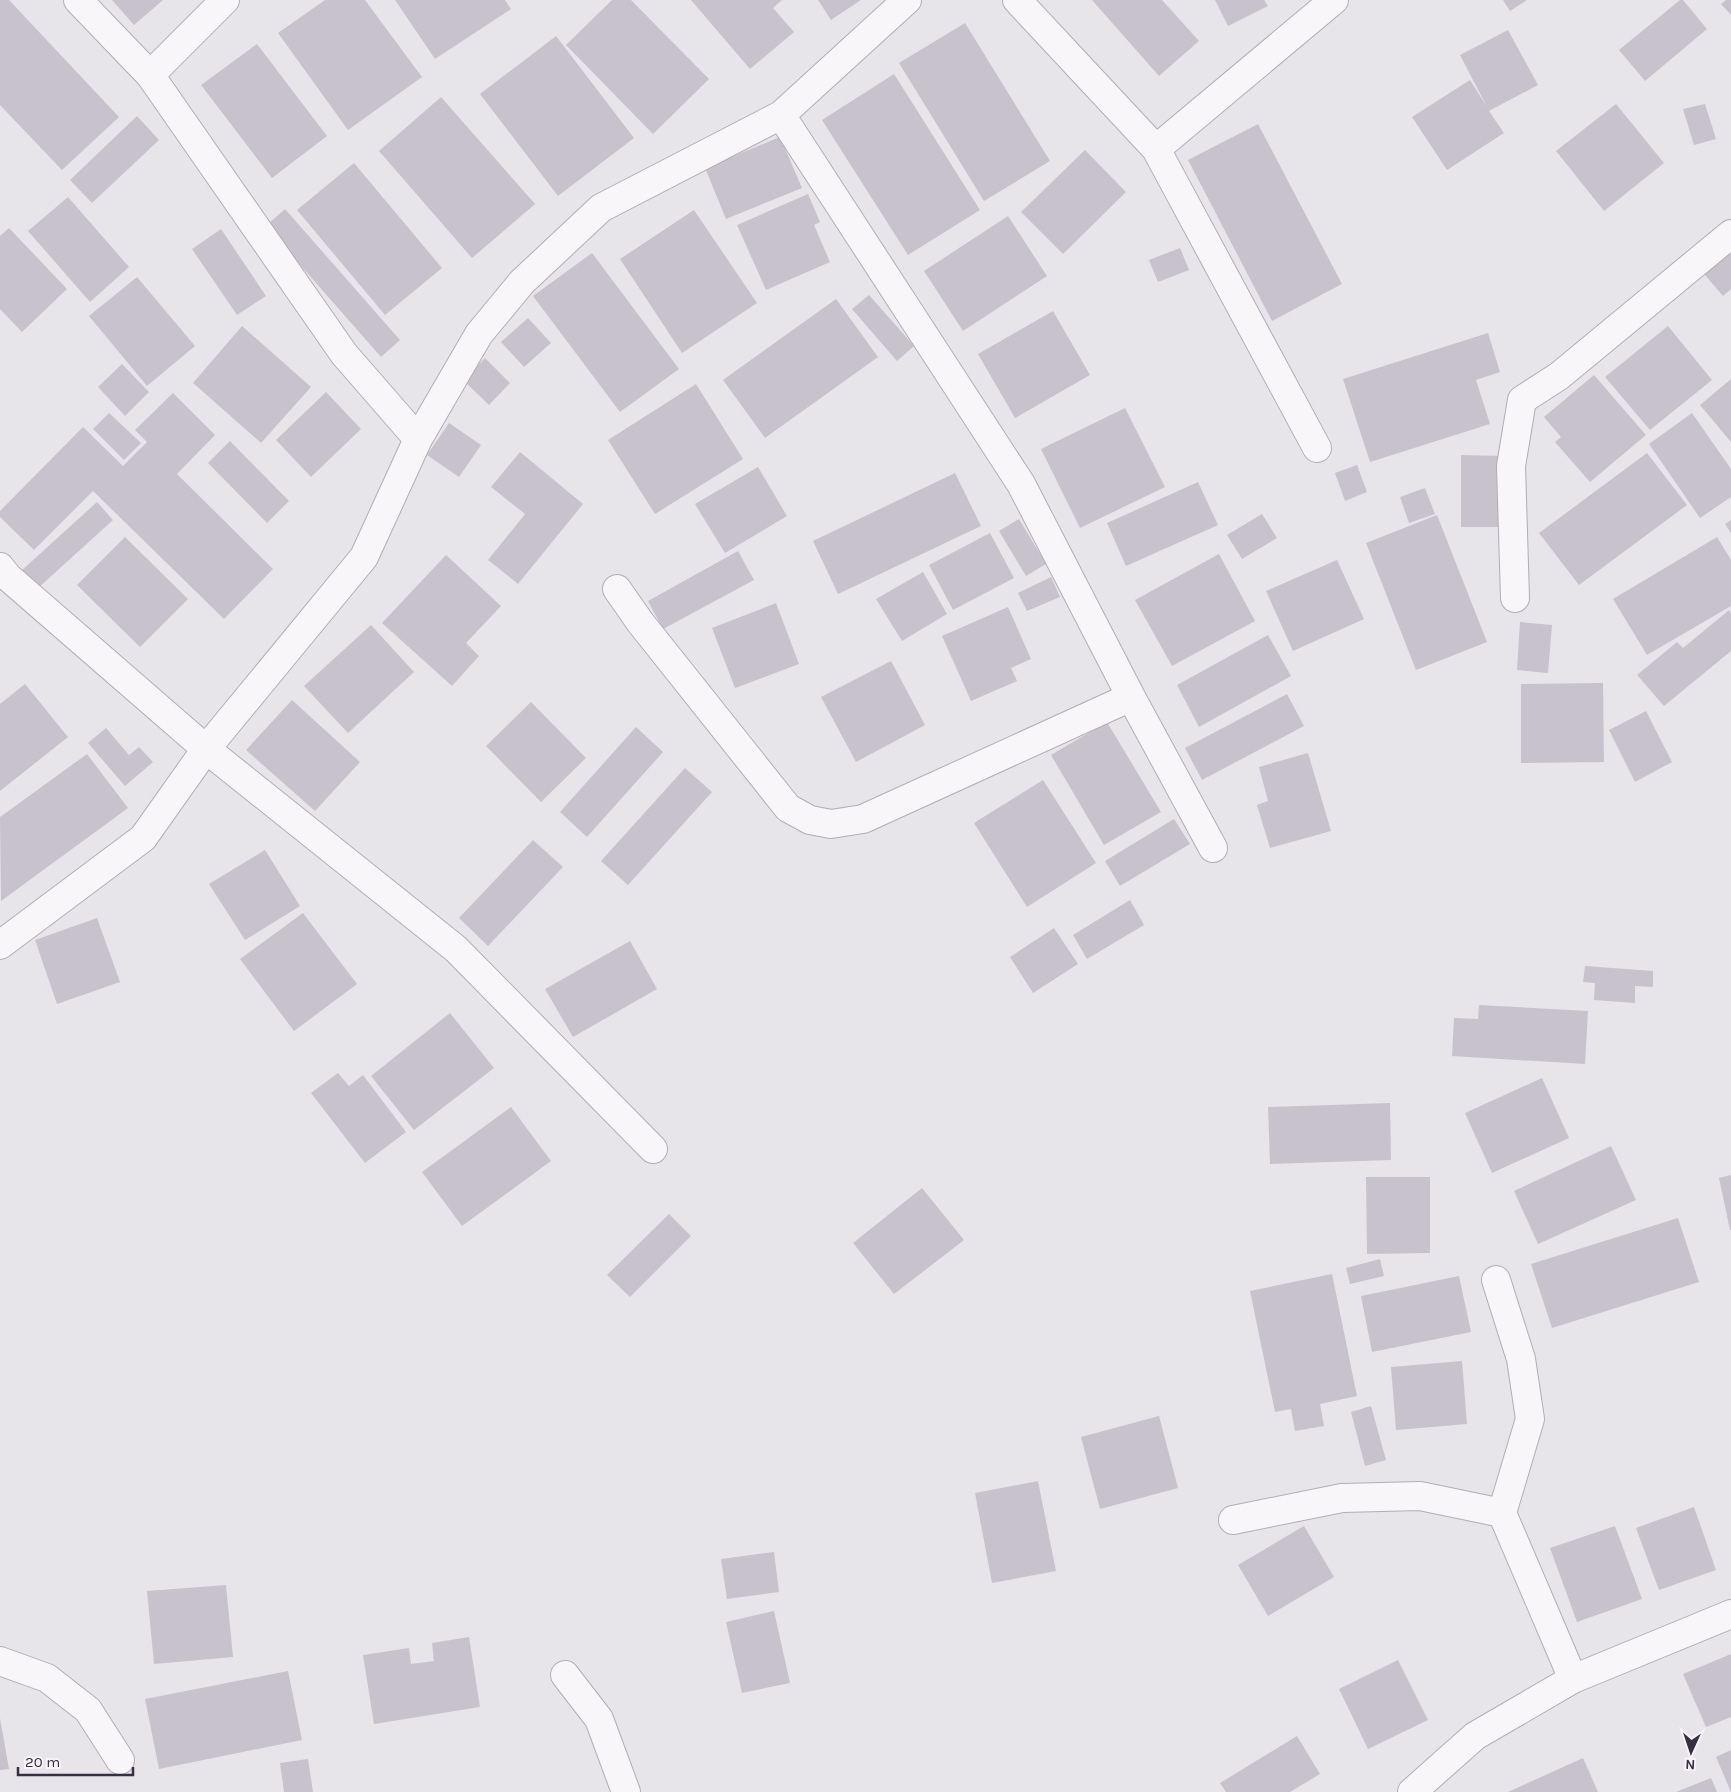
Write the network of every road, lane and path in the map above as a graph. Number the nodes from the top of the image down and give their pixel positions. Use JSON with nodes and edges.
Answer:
{"nodes":[{"id":1,"x":78,"y":0,"type":"edge"},
{"id":2,"x":225,"y":0,"type":"edge"},
{"id":3,"x":907,"y":0,"type":"edge"},
{"id":4,"x":1017,"y":0,"type":"edge"},
{"id":5,"x":1334,"y":0,"type":"edge"},
{"id":6,"x":150,"y":75,"type":"junction"},
{"id":7,"x":781,"y":115,"type":"junction"},
{"id":8,"x":1156,"y":149,"type":"junction"},
{"id":9,"x":1731,"y":234,"type":"edge"},
{"id":10,"x":418,"y":439,"type":"junction"},
{"id":11,"x":1317,"y":448,"type":"dead end"},
{"id":12,"x":0,"y":567,"type":"edge"},
{"id":13,"x":617,"y":589,"type":"dead end"},
{"id":14,"x":1515,"y":598,"type":"dead end"},
{"id":15,"x":1131,"y":698,"type":"junction"},
{"id":16,"x":206,"y":749,"type":"junction"},
{"id":17,"x":1214,"y":848,"type":"dead end"},
{"id":18,"x":0,"y":945,"type":"edge"},
{"id":19,"x":653,"y":1149,"type":"dead end"},
{"id":20,"x":1496,"y":1280,"type":"dead end"},
{"id":21,"x":1502,"y":1513,"type":"junction"},
{"id":22,"x":1232,"y":1520,"type":"dead end"},
{"id":23,"x":1731,"y":1614,"type":"edge"},
{"id":24,"x":0,"y":1661,"type":"edge"},
{"id":25,"x":565,"y":1675,"type":"dead end"},
{"id":26,"x":1573,"y":1679,"type":"junction"},
{"id":27,"x":120,"y":1760,"type":"dead end"},
{"id":28,"x":626,"y":1792,"type":"edge"},
{"id":29,"x":1412,"y":1792,"type":"edge"}],
"edges":[{"from":1,"to":6,"type":"street"},
{"from":2,"to":6,"type":"street"},
{"from":3,"to":7,"type":"street"},
{"from":4,"to":8,"type":"street"},
{"from":5,"to":8,"type":"street"},
{"from":6,"to":10,"type":"street"},
{"from":7,"to":10,"type":"street"},
{"from":7,"to":15,"type":"street"},
{"from":8,"to":11,"type":"street"},
{"from":9,"to":14,"type":"street"},
{"from":10,"to":16,"type":"street"},
{"from":12,"to":16,"type":"street"},
{"from":13,"to":15,"type":"street"},
{"from":15,"to":17,"type":"street"},
{"from":16,"to":18,"type":"street"},
{"from":16,"to":19,"type":"street"},
{"from":20,"to":21,"type":"street"},
{"from":21,"to":22,"type":"street"},
{"from":21,"to":26,"type":"street"},
{"from":23,"to":26,"type":"street"},
{"from":24,"to":27,"type":"street"},
{"from":25,"to":28,"type":"street"},
{"from":26,"to":29,"type":"street"}]}
